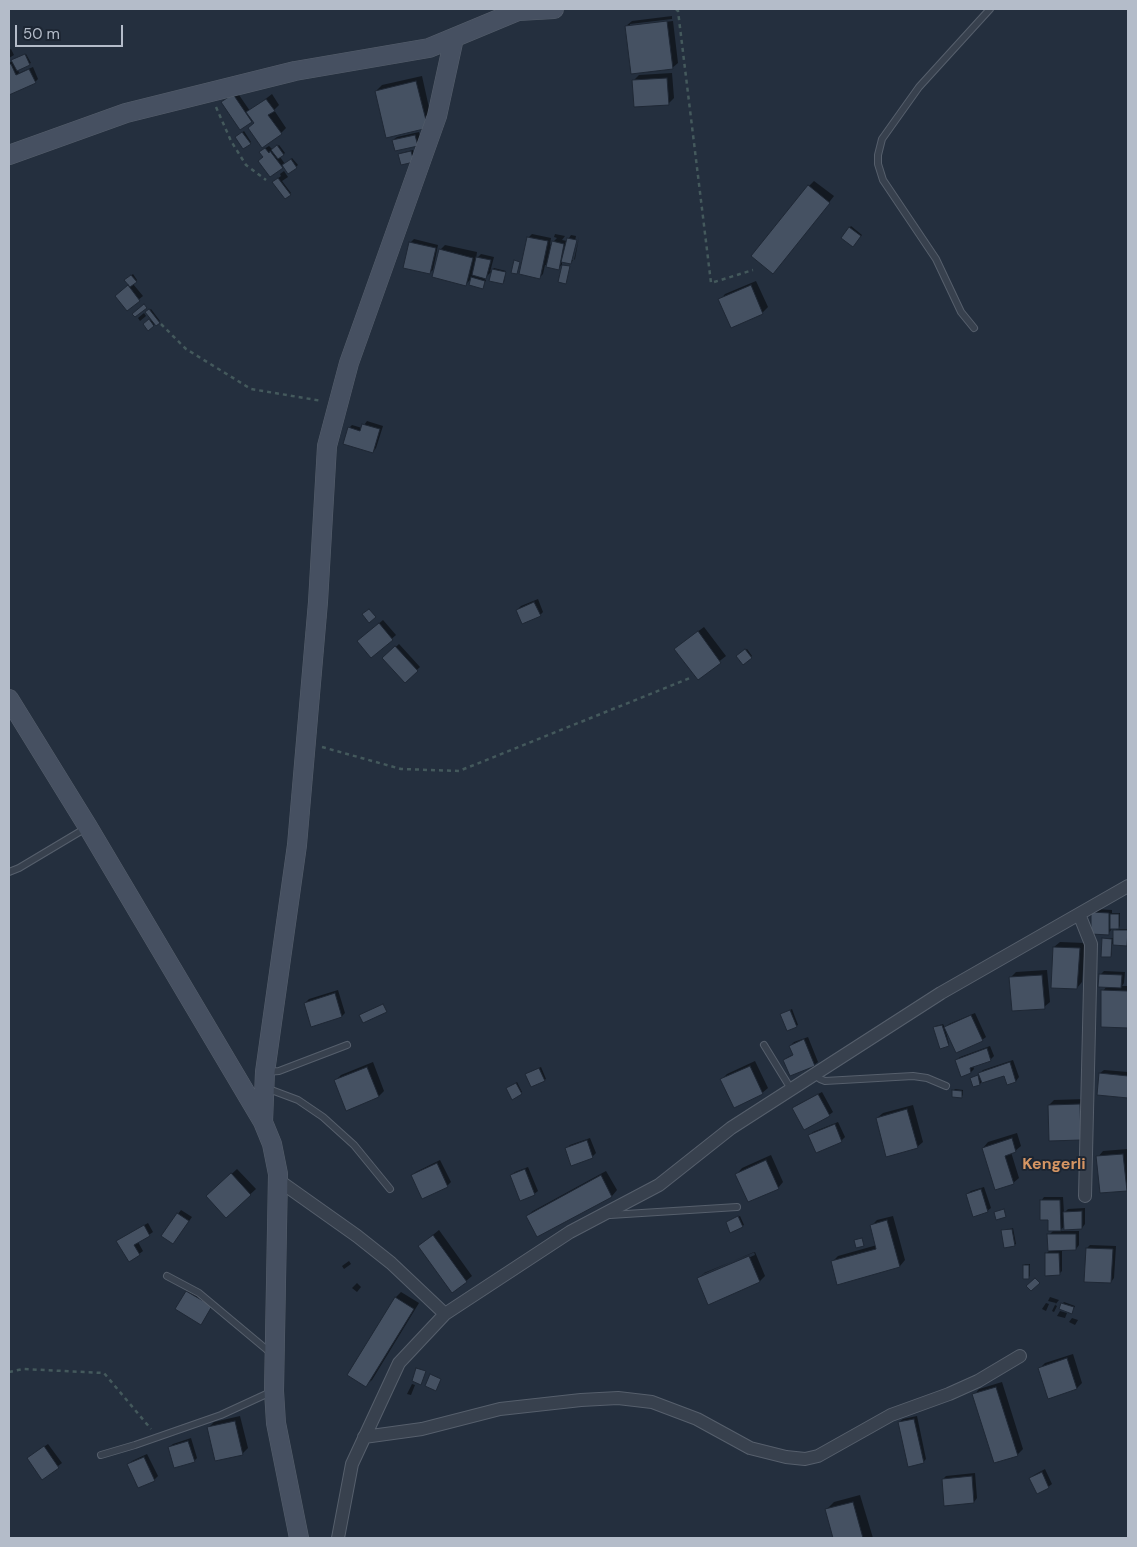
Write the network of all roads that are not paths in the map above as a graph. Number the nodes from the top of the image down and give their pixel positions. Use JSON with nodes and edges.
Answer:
{"nodes":[{"id":1,"x":554,"y":9,"type":"edge"},
{"id":2,"x":990,"y":9,"type":"edge"},
{"id":3,"x":496,"y":15,"type":"edge"},
{"id":4,"x":454,"y":38,"type":"junction"},
{"id":5,"x":9,"y":156,"type":"edge"},
{"id":6,"x":974,"y":328,"type":"dead end"},
{"id":7,"x":9,"y":699,"type":"edge"},
{"id":8,"x":88,"y":827,"type":"junction"},
{"id":9,"x":9,"y":872,"type":"edge"},
{"id":10,"x":1128,"y":886,"type":"edge"},
{"id":11,"x":1078,"y":914,"type":"junction"},
{"id":12,"x":347,"y":1045,"type":"dead end"},
{"id":13,"x":764,"y":1045,"type":"dead end"},
{"id":14,"x":814,"y":1074,"type":"junction"},
{"id":15,"x":265,"y":1080,"type":"junction"},
{"id":16,"x":946,"y":1086,"type":"dead end"},
{"id":17,"x":791,"y":1089,"type":"junction"},
{"id":18,"x":263,"y":1122,"type":"junction"},
{"id":19,"x":278,"y":1180,"type":"junction"},
{"id":20,"x":390,"y":1189,"type":"dead end"},
{"id":21,"x":1085,"y":1196,"type":"dead end"},
{"id":22,"x":737,"y":1207,"type":"dead end"},
{"id":23,"x":602,"y":1215,"type":"junction"},
{"id":24,"x":167,"y":1276,"type":"dead end"},
{"id":25,"x":445,"y":1314,"type":"junction"},
{"id":26,"x":276,"y":1355,"type":"junction"},
{"id":27,"x":1020,"y":1356,"type":"dead end"},
{"id":28,"x":274,"y":1390,"type":"junction"},
{"id":29,"x":364,"y":1437,"type":"junction"},
{"id":30,"x":101,"y":1455,"type":"dead end"},
{"id":31,"x":299,"y":1538,"type":"edge"},
{"id":32,"x":338,"y":1538,"type":"edge"}],
"edges":[{"from":1,"to":3,"type":"street"},
{"from":2,"to":6,"type":"lane"},
{"from":3,"to":4,"type":"street"},
{"from":4,"to":5,"type":"street"},
{"from":4,"to":15,"type":"street"},
{"from":7,"to":8,"type":"street"},
{"from":8,"to":9,"type":"lane"},
{"from":8,"to":18,"type":"street"},
{"from":10,"to":11,"type":"street"},
{"from":11,"to":14,"type":"street"},
{"from":11,"to":21,"type":"street"},
{"from":12,"to":15,"type":"lane"},
{"from":13,"to":17,"type":"lane"},
{"from":14,"to":16,"type":"lane"},
{"from":14,"to":17,"type":"street"},
{"from":15,"to":18,"type":"street"},
{"from":15,"to":20,"type":"lane"},
{"from":17,"to":23,"type":"street"},
{"from":18,"to":19,"type":"street"},
{"from":19,"to":25,"type":"street"},
{"from":19,"to":26,"type":"street"},
{"from":22,"to":23,"type":"lane"},
{"from":23,"to":25,"type":"street"},
{"from":24,"to":26,"type":"lane"},
{"from":25,"to":29,"type":"street"},
{"from":26,"to":28,"type":"street"},
{"from":27,"to":29,"type":"street"},
{"from":28,"to":30,"type":"lane"},
{"from":28,"to":31,"type":"street"},
{"from":29,"to":32,"type":"street"}]}
